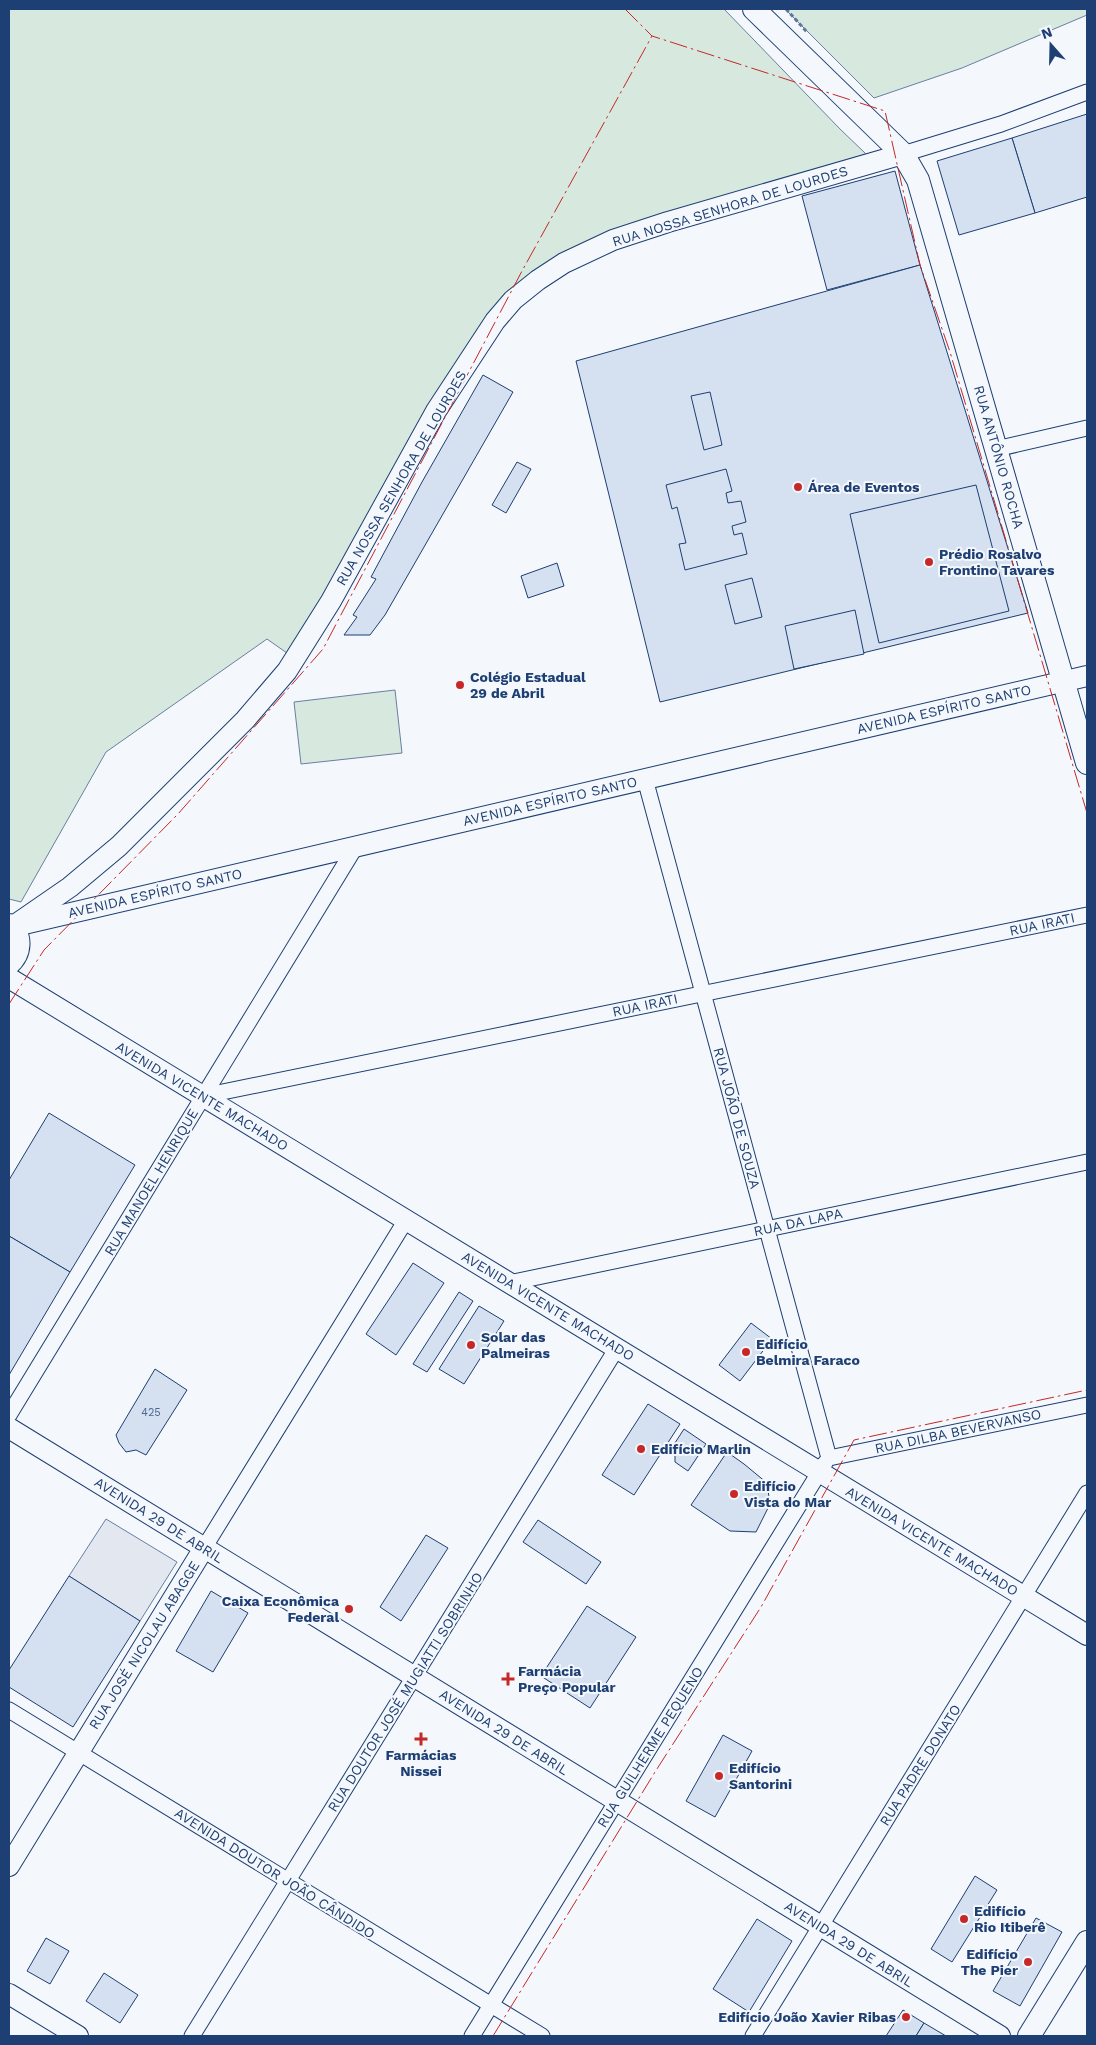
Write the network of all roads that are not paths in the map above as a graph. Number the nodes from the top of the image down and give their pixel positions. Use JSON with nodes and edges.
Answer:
{"nodes":[{"id":1,"x":754,"y":9,"type":"edge"},
{"id":2,"x":1087,"y":92,"type":"edge"},
{"id":3,"x":903,"y":154,"type":"junction"},
{"id":4,"x":1087,"y":428,"type":"edge"},
{"id":5,"x":996,"y":449,"type":"junction"},
{"id":6,"x":1087,"y":676,"type":"edge"},
{"id":7,"x":1064,"y":681,"type":"junction"},
{"id":8,"x":1087,"y":763,"type":"edge"},
{"id":9,"x":645,"y":779,"type":"junction"},
{"id":10,"x":356,"y":846,"type":"junction"},
{"id":11,"x":1087,"y":915,"type":"edge"},
{"id":12,"x":11,"y":925,"type":"edge"},
{"id":13,"x":9,"y":965,"type":"edge"},
{"id":14,"x":9,"y":978,"type":"edge"},
{"id":15,"x":703,"y":993,"type":"junction"},
{"id":16,"x":203,"y":1096,"type":"junction"},
{"id":17,"x":1087,"y":1162,"type":"edge"},
{"id":18,"x":406,"y":1220,"type":"junction"},
{"id":19,"x":767,"y":1229,"type":"junction"},
{"id":20,"x":509,"y":1283,"type":"junction"},
{"id":21,"x":617,"y":1348,"type":"junction"},
{"id":22,"x":1087,"y":1405,"type":"edge"},
{"id":23,"x":9,"y":1415,"type":"edge"},
{"id":24,"x":9,"y":1428,"type":"edge"},
{"id":25,"x":824,"y":1465,"type":"junction"},
{"id":26,"x":1087,"y":1493,"type":"edge"},
{"id":27,"x":204,"y":1548,"type":"junction"},
{"id":28,"x":1024,"y":1596,"type":"junction"},
{"id":29,"x":1087,"y":1635,"type":"edge"},
{"id":30,"x":414,"y":1677,"type":"junction"},
{"id":31,"x":9,"y":1710,"type":"edge"},
{"id":32,"x":79,"y":1752,"type":"junction"},
{"id":33,"x":617,"y":1801,"type":"junction"},
{"id":34,"x":9,"y":1866,"type":"edge"},
{"id":35,"x":288,"y":1881,"type":"junction"},
{"id":36,"x":821,"y":1926,"type":"junction"},
{"id":37,"x":1087,"y":1942,"type":"edge"},
{"id":38,"x":9,"y":1994,"type":"edge"},
{"id":39,"x":491,"y":2005,"type":"junction"},
{"id":40,"x":78,"y":2036,"type":"edge"},
{"id":41,"x":192,"y":2036,"type":"edge"},
{"id":42,"x":472,"y":2036,"type":"edge"},
{"id":43,"x":542,"y":2036,"type":"edge"},
{"id":44,"x":753,"y":2036,"type":"edge"},
{"id":45,"x":1000,"y":2036,"type":"edge"},
{"id":46,"x":1029,"y":2036,"type":"edge"}],
"edges":[{"from":1,"to":3,"type":"main road","name":"RUA ANTÔNIO ROCHA"},
{"from":2,"to":3,"type":"street"},
{"from":3,"to":5,"type":"main road","name":"RUA ANTÔNIO ROCHA"},
{"from":3,"to":12,"type":"main road","name":"RUA NOSSA SENHORA DE LOURDES"},
{"from":4,"to":5,"type":"street"},
{"from":5,"to":7,"type":"main road","name":"RUA ANTÔNIO ROCHA"},
{"from":6,"to":7,"type":"main road","name":"AVENIDA ESPÍRITO SANTO"},
{"from":7,"to":8,"type":"main road","name":"RUA ANTÔNIO ROCHA"},
{"from":7,"to":9,"type":"main road","name":"AVENIDA ESPÍRITO SANTO"},
{"from":9,"to":10,"type":"main road","name":"AVENIDA ESPÍRITO SANTO"},
{"from":9,"to":15,"type":"street","name":"RUA JOÃO DE SOUZA"},
{"from":10,"to":12,"type":"main road","name":"AVENIDA ESPÍRITO SANTO"},
{"from":10,"to":16,"type":"street","name":"RUA MANOEL HENRIQUE"},
{"from":11,"to":15,"type":"street","name":"RUA IRATI"},
{"from":12,"to":13,"type":"main road"},
{"from":14,"to":16,"type":"main road","name":"AVENIDA VICENTE MACHADO"},
{"from":15,"to":16,"type":"street","name":"RUA IRATI"},
{"from":15,"to":19,"type":"street","name":"RUA JOÃO DE SOUZA"},
{"from":16,"to":18,"type":"main road","name":"AVENIDA VICENTE MACHADO"},
{"from":16,"to":23,"type":"street","name":"RUA MANOEL HENRIQUE"},
{"from":17,"to":19,"type":"street","name":"RUA DA LAPA"},
{"from":18,"to":20,"type":"main road","name":"AVENIDA VICENTE MACHADO"},
{"from":18,"to":27,"type":"street","name":"RUA JOSÉ NICOLAU ABAGGE"},
{"from":19,"to":20,"type":"street","name":"RUA DA LAPA"},
{"from":19,"to":25,"type":"street","name":"RUA JOÃO DE SOUZA"},
{"from":20,"to":21,"type":"main road","name":"AVENIDA VICENTE MACHADO"},
{"from":21,"to":25,"type":"main road","name":"AVENIDA VICENTE MACHADO"},
{"from":21,"to":30,"type":"street","name":"RUA DOUTOR JOSÉ MUGIATTI SOBRINHO"},
{"from":22,"to":25,"type":"street","name":"RUA DILBA BEVERVANSO"},
{"from":24,"to":27,"type":"main road","name":"AVENIDA 29 DE ABRIL"},
{"from":25,"to":28,"type":"main road","name":"AVENIDA VICENTE MACHADO"},
{"from":25,"to":33,"type":"street","name":"RUA GUILHERME PEQUENO"},
{"from":26,"to":28,"type":"street","name":"RUA PADRE DONATO"},
{"from":27,"to":30,"type":"main road","name":"AVENIDA 29 DE ABRIL"},
{"from":27,"to":32,"type":"main road","name":"RUA JOSÉ NICOLAU ABAGGE"},
{"from":28,"to":29,"type":"main road","name":"AVENIDA VICENTE MACHADO"},
{"from":28,"to":36,"type":"street","name":"RUA PADRE DONATO"},
{"from":30,"to":33,"type":"main road","name":"AVENIDA 29 DE ABRIL"},
{"from":30,"to":35,"type":"street","name":"RUA DOUTOR JOSÉ MUGIATTI SOBRINHO"},
{"from":31,"to":32,"type":"street","name":"AVENIDA DOUTOR JOÃO CÂNDIDO"},
{"from":32,"to":34,"type":"main road","name":"RUA JOSÉ NICOLAU ABAGGE"},
{"from":32,"to":35,"type":"street","name":"AVENIDA DOUTOR JOÃO CÂNDIDO"},
{"from":33,"to":36,"type":"main road","name":"AVENIDA 29 DE ABRIL"},
{"from":33,"to":39,"type":"street","name":"RUA GUILHERME PEQUENO"},
{"from":35,"to":39,"type":"street","name":"AVENIDA DOUTOR JOÃO CÂNDIDO"},
{"from":35,"to":41,"type":"street","name":"RUA DOUTOR JOSÉ MUGIATTI SOBRINHO"},
{"from":36,"to":44,"type":"street","name":"RUA PADRE DONATO"},
{"from":36,"to":45,"type":"main road","name":"AVENIDA 29 DE ABRIL"},
{"from":37,"to":46,"type":"main road"},
{"from":38,"to":40,"type":"main road"},
{"from":39,"to":42,"type":"street","name":"RUA GUILHERME PEQUENO"},
{"from":39,"to":43,"type":"street","name":"AVENIDA DOUTOR JOÃO CÂNDIDO"}]}
